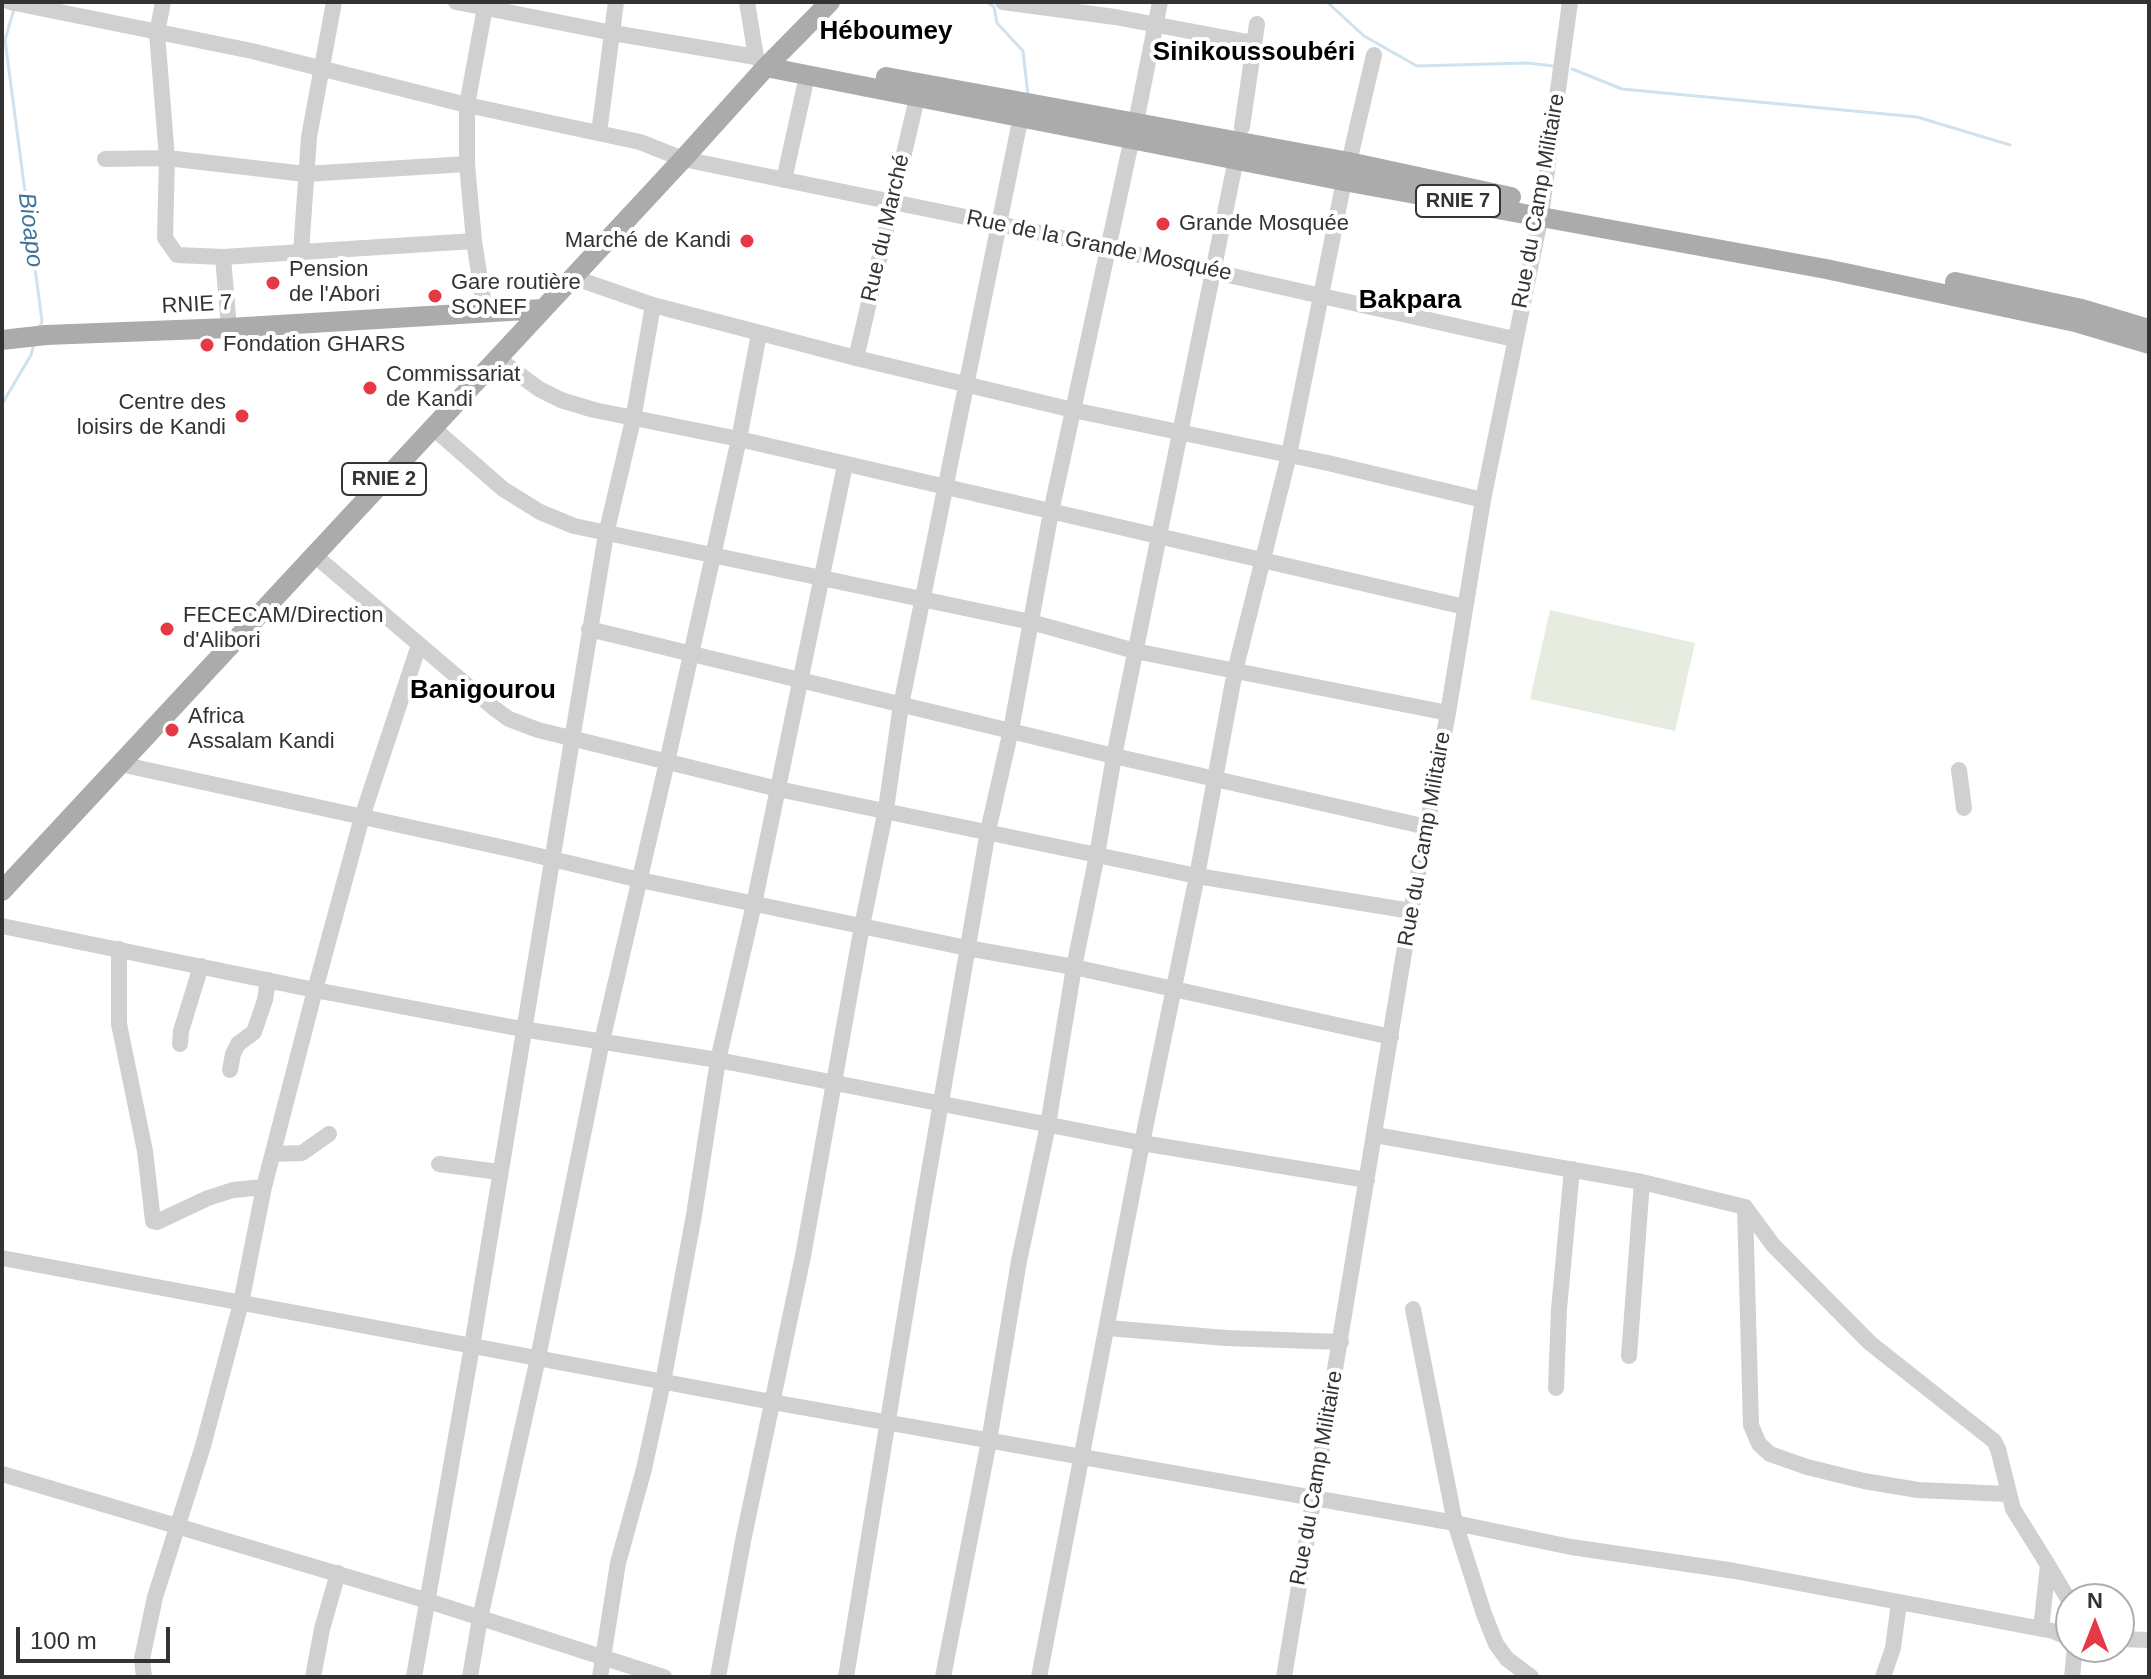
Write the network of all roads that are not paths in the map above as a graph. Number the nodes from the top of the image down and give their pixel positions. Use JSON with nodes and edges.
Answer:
{"nodes":[{"id":1,"x":10,"y":2,"type":"edge"},
{"id":2,"x":163,"y":2,"type":"edge"},
{"id":3,"x":334,"y":2,"type":"edge"},
{"id":4,"x":456,"y":2,"type":"edge"},
{"id":5,"x":616,"y":2,"type":"edge"},
{"id":6,"x":747,"y":2,"type":"edge"},
{"id":7,"x":830,"y":2,"type":"edge"},
{"id":8,"x":1003,"y":2,"type":"edge"},
{"id":9,"x":1160,"y":2,"type":"edge"},
{"id":10,"x":1570,"y":2,"type":"edge"},
{"id":11,"x":486,"y":5,"type":"edge"},
{"id":12,"x":1257,"y":24,"type":"dead end"},
{"id":13,"x":1155,"y":26,"type":"junction"},
{"id":14,"x":157,"y":33,"type":"junction"},
{"id":15,"x":613,"y":33,"type":"junction"},
{"id":16,"x":1253,"y":43,"type":"junction"},
{"id":17,"x":1374,"y":55,"type":"dead end"},
{"id":18,"x":766,"y":60,"type":"junction"},
{"id":19,"x":321,"y":68,"type":"junction"},
{"id":20,"x":807,"y":76,"type":"junction"},
{"id":21,"x":917,"y":98,"type":"junction"},
{"id":22,"x":467,"y":105,"type":"junction"},
{"id":23,"x":1021,"y":116,"type":"junction"},
{"id":24,"x":1242,"y":127,"type":"dead end"},
{"id":25,"x":1134,"y":130,"type":"junction"},
{"id":26,"x":599,"y":133,"type":"junction"},
{"id":27,"x":167,"y":158,"type":"junction"},
{"id":28,"x":105,"y":159,"type":"dead end"},
{"id":29,"x":683,"y":159,"type":"junction"},
{"id":30,"x":1236,"y":159,"type":"junction"},
{"id":31,"x":467,"y":164,"type":"junction"},
{"id":32,"x":1347,"y":172,"type":"junction"},
{"id":33,"x":305,"y":174,"type":"junction"},
{"id":34,"x":784,"y":180,"type":"junction"},
{"id":35,"x":892,"y":203,"type":"junction"},
{"id":36,"x":1542,"y":209,"type":"junction"},
{"id":37,"x":1000,"y":224,"type":"junction"},
{"id":38,"x":474,"y":241,"type":"junction"},
{"id":39,"x":1108,"y":249,"type":"junction"},
{"id":40,"x":301,"y":252,"type":"junction"},
{"id":41,"x":223,"y":257,"type":"junction"},
{"id":42,"x":1212,"y":271,"type":"junction"},
{"id":43,"x":572,"y":277,"type":"junction"},
{"id":44,"x":1322,"y":294,"type":"junction"},
{"id":45,"x":653,"y":305,"type":"junction"},
{"id":46,"x":543,"y":309,"type":"junction"},
{"id":47,"x":485,"y":312,"type":"junction"},
{"id":48,"x":229,"y":328,"type":"junction"},
{"id":49,"x":2149,"y":329,"type":"edge"},
{"id":50,"x":759,"y":334,"type":"junction"},
{"id":51,"x":1514,"y":339,"type":"junction"},
{"id":52,"x":2,"y":340,"type":"edge"},
{"id":53,"x":2149,"y":344,"type":"edge"},
{"id":54,"x":497,"y":358,"type":"junction"},
{"id":55,"x":856,"y":358,"type":"junction"},
{"id":56,"x":967,"y":385,"type":"junction"},
{"id":57,"x":1073,"y":410,"type":"junction"},
{"id":58,"x":633,"y":420,"type":"junction"},
{"id":59,"x":432,"y":427,"type":"junction"},
{"id":60,"x":1180,"y":432,"type":"junction"},
{"id":61,"x":739,"y":439,"type":"junction"},
{"id":62,"x":1289,"y":455,"type":"junction"},
{"id":63,"x":845,"y":465,"type":"junction"},
{"id":64,"x":944,"y":487,"type":"junction"},
{"id":65,"x":1483,"y":500,"type":"junction"},
{"id":66,"x":1051,"y":512,"type":"junction"},
{"id":67,"x":606,"y":534,"type":"junction"},
{"id":68,"x":1157,"y":536,"type":"junction"},
{"id":69,"x":313,"y":554,"type":"junction"},
{"id":70,"x":712,"y":556,"type":"junction"},
{"id":71,"x":1261,"y":560,"type":"junction"},
{"id":72,"x":819,"y":579,"type":"junction"},
{"id":73,"x":924,"y":600,"type":"junction"},
{"id":74,"x":1465,"y":607,"type":"junction"},
{"id":75,"x":1031,"y":622,"type":"junction"},
{"id":76,"x":589,"y":629,"type":"junction"},
{"id":77,"x":419,"y":645,"type":"junction"},
{"id":78,"x":1135,"y":651,"type":"junction"},
{"id":79,"x":689,"y":654,"type":"junction"},
{"id":80,"x":1235,"y":671,"type":"junction"},
{"id":81,"x":798,"y":680,"type":"junction"},
{"id":82,"x":901,"y":705,"type":"junction"},
{"id":83,"x":1448,"y":713,"type":"junction"},
{"id":84,"x":1011,"y":730,"type":"junction"},
{"id":85,"x":571,"y":738,"type":"junction"},
{"id":86,"x":1114,"y":756,"type":"junction"},
{"id":87,"x":667,"y":762,"type":"junction"},
{"id":88,"x":120,"y":764,"type":"junction"},
{"id":89,"x":1959,"y":770,"type":"dead end"},
{"id":90,"x":1217,"y":777,"type":"junction"},
{"id":91,"x":778,"y":789,"type":"junction"},
{"id":92,"x":1964,"y":808,"type":"dead end"},
{"id":93,"x":886,"y":809,"type":"junction"},
{"id":94,"x":362,"y":817,"type":"junction"},
{"id":95,"x":1427,"y":827,"type":"junction"},
{"id":96,"x":988,"y":831,"type":"junction"},
{"id":97,"x":1097,"y":855,"type":"junction"},
{"id":98,"x":553,"y":859,"type":"junction"},
{"id":99,"x":1197,"y":876,"type":"junction"},
{"id":100,"x":640,"y":880,"type":"junction"},
{"id":101,"x":2,"y":891,"type":"edge"},
{"id":102,"x":754,"y":904,"type":"junction"},
{"id":103,"x":1411,"y":911,"type":"junction"},
{"id":104,"x":2,"y":926,"type":"edge"},
{"id":105,"x":862,"y":926,"type":"junction"},
{"id":106,"x":967,"y":948,"type":"junction"},
{"id":107,"x":119,"y":949,"type":"junction"},
{"id":108,"x":201,"y":966,"type":"junction"},
{"id":109,"x":1074,"y":967,"type":"junction"},
{"id":110,"x":268,"y":980,"type":"junction"},
{"id":111,"x":315,"y":990,"type":"junction"},
{"id":112,"x":1174,"y":990,"type":"junction"},
{"id":113,"x":522,"y":1029,"type":"junction"},
{"id":114,"x":1391,"y":1037,"type":"junction"},
{"id":115,"x":602,"y":1041,"type":"junction"},
{"id":116,"x":180,"y":1044,"type":"dead end"},
{"id":117,"x":718,"y":1060,"type":"junction"},
{"id":118,"x":230,"y":1070,"type":"dead end"},
{"id":119,"x":833,"y":1083,"type":"junction"},
{"id":120,"x":941,"y":1103,"type":"junction"},
{"id":121,"x":1048,"y":1125,"type":"junction"},
{"id":122,"x":329,"y":1134,"type":"dead end"},
{"id":123,"x":1375,"y":1135,"type":"junction"},
{"id":124,"x":1142,"y":1143,"type":"junction"},
{"id":125,"x":273,"y":1154,"type":"junction"},
{"id":126,"x":439,"y":1164,"type":"dead end"},
{"id":127,"x":1572,"y":1169,"type":"junction"},
{"id":128,"x":499,"y":1172,"type":"junction"},
{"id":129,"x":1367,"y":1180,"type":"junction"},
{"id":130,"x":1642,"y":1182,"type":"junction"},
{"id":131,"x":264,"y":1187,"type":"junction"},
{"id":132,"x":1745,"y":1207,"type":"junction"},
{"id":133,"x":2,"y":1258,"type":"edge"},
{"id":134,"x":241,"y":1303,"type":"junction"},
{"id":135,"x":1413,"y":1309,"type":"dead end"},
{"id":136,"x":1108,"y":1328,"type":"junction"},
{"id":137,"x":1341,"y":1342,"type":"junction"},
{"id":138,"x":472,"y":1346,"type":"junction"},
{"id":139,"x":1629,"y":1356,"type":"dead end"},
{"id":140,"x":538,"y":1358,"type":"junction"},
{"id":141,"x":663,"y":1382,"type":"junction"},
{"id":142,"x":1556,"y":1388,"type":"dead end"},
{"id":143,"x":772,"y":1402,"type":"junction"},
{"id":144,"x":889,"y":1422,"type":"junction"},
{"id":145,"x":989,"y":1441,"type":"junction"},
{"id":146,"x":1082,"y":1458,"type":"junction"},
{"id":147,"x":2,"y":1474,"type":"edge"},
{"id":148,"x":2008,"y":1494,"type":"junction"},
{"id":149,"x":1312,"y":1499,"type":"junction"},
{"id":150,"x":1455,"y":1523,"type":"junction"},
{"id":151,"x":177,"y":1526,"type":"junction"},
{"id":152,"x":2048,"y":1565,"type":"junction"},
{"id":153,"x":338,"y":1573,"type":"junction"},
{"id":154,"x":2059,"y":1583,"type":"edge"},
{"id":155,"x":425,"y":1600,"type":"junction"},
{"id":156,"x":1899,"y":1603,"type":"junction"},
{"id":157,"x":480,"y":1618,"type":"junction"},
{"id":158,"x":2041,"y":1629,"type":"junction"},
{"id":159,"x":2055,"y":1634,"type":"edge"},
{"id":160,"x":605,"y":1657,"type":"junction"},
{"id":161,"x":144,"y":1677,"type":"edge"},
{"id":162,"x":313,"y":1677,"type":"edge"},
{"id":163,"x":414,"y":1677,"type":"edge"},
{"id":164,"x":470,"y":1677,"type":"edge"},
{"id":165,"x":600,"y":1677,"type":"edge"},
{"id":166,"x":664,"y":1677,"type":"edge"},
{"id":167,"x":718,"y":1677,"type":"edge"},
{"id":168,"x":846,"y":1677,"type":"edge"},
{"id":169,"x":943,"y":1677,"type":"edge"},
{"id":170,"x":1039,"y":1677,"type":"edge"},
{"id":171,"x":1284,"y":1677,"type":"edge"},
{"id":172,"x":1531,"y":1677,"type":"edge"},
{"id":173,"x":1883,"y":1677,"type":"edge"}],
"edges":[{"from":1,"to":14,"type":"street","name":"Rue de la Grande Mosquée"},
{"from":2,"to":14,"type":"street"},
{"from":3,"to":19,"type":"street"},
{"from":4,"to":11,"type":"street"},
{"from":5,"to":15,"type":"street"},
{"from":6,"to":18,"type":"street"},
{"from":7,"to":18,"type":"main road","number":"RNIE 2"},
{"from":8,"to":13,"type":"street"},
{"from":9,"to":13,"type":"street"},
{"from":10,"to":36,"type":"street","name":"Rue du Camp Militaire"},
{"from":11,"to":15,"type":"street"},
{"from":11,"to":22,"type":"street"},
{"from":12,"to":16,"type":"street"},
{"from":13,"to":16,"type":"street"},
{"from":13,"to":25,"type":"street"},
{"from":14,"to":19,"type":"street","name":"Rue de la Grande Mosquée"},
{"from":14,"to":27,"type":"street"},
{"from":15,"to":18,"type":"street"},
{"from":15,"to":26,"type":"street"},
{"from":16,"to":24,"type":"street"},
{"from":17,"to":32,"type":"street"},
{"from":18,"to":20,"type":"main road","number":"RNIE 7"},
{"from":18,"to":25,"type":"main road","number":"RNIE 7"},
{"from":18,"to":29,"type":"main road","number":"RNIE 2"},
{"from":19,"to":22,"type":"street","name":"Rue de la Grande Mosquée"},
{"from":19,"to":33,"type":"street"},
{"from":20,"to":21,"type":"main road","number":"RNIE 7"},
{"from":20,"to":34,"type":"street"},
{"from":21,"to":23,"type":"main road","number":"RNIE 7"},
{"from":21,"to":35,"type":"street","name":"Rue du Marché"},
{"from":22,"to":26,"type":"street","name":"Rue de la Grande Mosquée"},
{"from":22,"to":31,"type":"street"},
{"from":23,"to":25,"type":"main road","number":"RNIE 7"},
{"from":23,"to":37,"type":"street"},
{"from":25,"to":30,"type":"main road","number":"RNIE 7"},
{"from":25,"to":32,"type":"main road","number":"RNIE 7"},
{"from":25,"to":39,"type":"street"},
{"from":26,"to":29,"type":"street","name":"Rue de la Grande Mosquée"},
{"from":27,"to":28,"type":"street"},
{"from":27,"to":33,"type":"street"},
{"from":27,"to":41,"type":"street"},
{"from":29,"to":34,"type":"street","name":"Rue de la Grande Mosquée"},
{"from":29,"to":43,"type":"main road","number":"RNIE 2"},
{"from":30,"to":32,"type":"main road","number":"RNIE 7"},
{"from":30,"to":42,"type":"street"},
{"from":31,"to":33,"type":"street"},
{"from":31,"to":38,"type":"street"},
{"from":32,"to":36,"type":"main road","number":"RNIE 7"},
{"from":32,"to":44,"type":"street"},
{"from":33,"to":40,"type":"street"},
{"from":34,"to":35,"type":"street","name":"Rue de la Grande Mosquée"},
{"from":35,"to":37,"type":"street","name":"Rue de la Grande Mosquée"},
{"from":35,"to":55,"type":"street","name":"Rue du Marché"},
{"from":36,"to":49,"type":"main road","number":"RNIE 7"},
{"from":36,"to":51,"type":"street","name":"Rue du Camp Militaire"},
{"from":36,"to":53,"type":"main road","number":"RNIE 7"},
{"from":37,"to":39,"type":"street","name":"Rue de la Grande Mosquée"},
{"from":37,"to":56,"type":"street"},
{"from":38,"to":40,"type":"street"},
{"from":38,"to":47,"type":"street"},
{"from":39,"to":42,"type":"street","name":"Rue de la Grande Mosquée"},
{"from":39,"to":57,"type":"street"},
{"from":40,"to":41,"type":"street"},
{"from":41,"to":48,"type":"street"},
{"from":42,"to":44,"type":"street","name":"Rue de la Grande Mosquée"},
{"from":42,"to":60,"type":"street"},
{"from":43,"to":45,"type":"street"},
{"from":43,"to":46,"type":"main road","number":"RNIE 2"},
{"from":44,"to":51,"type":"street","name":"Rue de la Grande Mosquée"},
{"from":44,"to":62,"type":"street"},
{"from":45,"to":50,"type":"street"},
{"from":45,"to":58,"type":"street"},
{"from":46,"to":47,"type":"main road","name":"RNIE 7","number":"RNIE 7"},
{"from":46,"to":54,"type":"main road","number":"RNIE 2"},
{"from":47,"to":48,"type":"main road","name":"RNIE 7","number":"RNIE 7"},
{"from":48,"to":52,"type":"main road","name":"RNIE 7","number":"RNIE 7"},
{"from":50,"to":55,"type":"street"},
{"from":50,"to":61,"type":"street"},
{"from":51,"to":65,"type":"street","name":"Rue du Camp Militaire"},
{"from":54,"to":58,"type":"street"},
{"from":54,"to":59,"type":"main road","number":"RNIE 2"},
{"from":55,"to":56,"type":"street"},
{"from":56,"to":57,"type":"street"},
{"from":56,"to":64,"type":"street"},
{"from":57,"to":60,"type":"street"},
{"from":57,"to":66,"type":"street"},
{"from":58,"to":61,"type":"street"},
{"from":58,"to":67,"type":"street"},
{"from":59,"to":67,"type":"street"},
{"from":59,"to":69,"type":"main road","number":"RNIE 2"},
{"from":60,"to":62,"type":"street"},
{"from":60,"to":68,"type":"street"},
{"from":61,"to":63,"type":"street"},
{"from":61,"to":70,"type":"street"},
{"from":62,"to":65,"type":"street"},
{"from":62,"to":71,"type":"street"},
{"from":63,"to":64,"type":"street"},
{"from":63,"to":72,"type":"street"},
{"from":64,"to":66,"type":"street"},
{"from":64,"to":73,"type":"street"},
{"from":65,"to":74,"type":"street","name":"Rue du Camp Militaire"},
{"from":66,"to":68,"type":"street"},
{"from":66,"to":75,"type":"street"},
{"from":67,"to":70,"type":"street"},
{"from":67,"to":76,"type":"street"},
{"from":68,"to":71,"type":"street"},
{"from":68,"to":78,"type":"street"},
{"from":69,"to":77,"type":"street"},
{"from":69,"to":88,"type":"main road","number":"RNIE 2"},
{"from":70,"to":72,"type":"street"},
{"from":70,"to":79,"type":"street"},
{"from":71,"to":74,"type":"street"},
{"from":71,"to":80,"type":"street"},
{"from":72,"to":73,"type":"street"},
{"from":72,"to":81,"type":"street"},
{"from":73,"to":75,"type":"street"},
{"from":73,"to":82,"type":"street"},
{"from":74,"to":83,"type":"street","name":"Rue du Camp Militaire"},
{"from":75,"to":78,"type":"street"},
{"from":75,"to":84,"type":"street"},
{"from":76,"to":79,"type":"street"},
{"from":76,"to":85,"type":"street"},
{"from":77,"to":85,"type":"street"},
{"from":77,"to":94,"type":"street"},
{"from":78,"to":80,"type":"street"},
{"from":78,"to":86,"type":"street"},
{"from":79,"to":81,"type":"street"},
{"from":79,"to":87,"type":"street"},
{"from":80,"to":83,"type":"street"},
{"from":80,"to":90,"type":"street"},
{"from":81,"to":82,"type":"street"},
{"from":81,"to":91,"type":"street"},
{"from":82,"to":84,"type":"street"},
{"from":82,"to":93,"type":"street"},
{"from":83,"to":95,"type":"street","name":"Rue du Camp Militaire"},
{"from":84,"to":86,"type":"street"},
{"from":84,"to":96,"type":"street"},
{"from":85,"to":87,"type":"street"},
{"from":85,"to":98,"type":"street"},
{"from":86,"to":90,"type":"street"},
{"from":86,"to":97,"type":"street"},
{"from":87,"to":91,"type":"street"},
{"from":87,"to":100,"type":"street"},
{"from":88,"to":94,"type":"street"},
{"from":88,"to":101,"type":"main road","number":"RNIE 2"},
{"from":89,"to":92,"type":"street"},
{"from":90,"to":95,"type":"street"},
{"from":90,"to":99,"type":"street"},
{"from":91,"to":93,"type":"street"},
{"from":91,"to":102,"type":"street"},
{"from":93,"to":96,"type":"street"},
{"from":93,"to":105,"type":"street"},
{"from":94,"to":98,"type":"street"},
{"from":94,"to":111,"type":"street"},
{"from":95,"to":103,"type":"street","name":"Rue du Camp Militaire"},
{"from":96,"to":97,"type":"street"},
{"from":96,"to":106,"type":"street"},
{"from":97,"to":99,"type":"street"},
{"from":97,"to":109,"type":"street"},
{"from":98,"to":100,"type":"street"},
{"from":98,"to":113,"type":"street"},
{"from":99,"to":103,"type":"street"},
{"from":99,"to":112,"type":"street"},
{"from":100,"to":102,"type":"street"},
{"from":100,"to":115,"type":"street"},
{"from":102,"to":105,"type":"street"},
{"from":102,"to":117,"type":"street"},
{"from":103,"to":114,"type":"street","name":"Rue du Camp Militaire"},
{"from":104,"to":107,"type":"street"},
{"from":105,"to":106,"type":"street"},
{"from":105,"to":119,"type":"street"},
{"from":106,"to":109,"type":"street"},
{"from":106,"to":120,"type":"street"},
{"from":107,"to":108,"type":"street"},
{"from":107,"to":131,"type":"street"},
{"from":108,"to":110,"type":"street"},
{"from":108,"to":116,"type":"street"},
{"from":109,"to":112,"type":"street"},
{"from":109,"to":121,"type":"street"},
{"from":110,"to":111,"type":"street"},
{"from":110,"to":118,"type":"street"},
{"from":111,"to":113,"type":"street"},
{"from":111,"to":125,"type":"street"},
{"from":112,"to":114,"type":"street"},
{"from":112,"to":124,"type":"street"},
{"from":113,"to":115,"type":"street"},
{"from":113,"to":128,"type":"street"},
{"from":114,"to":123,"type":"street","name":"Rue du Camp Militaire"},
{"from":115,"to":117,"type":"street"},
{"from":115,"to":140,"type":"street"},
{"from":117,"to":119,"type":"street"},
{"from":117,"to":141,"type":"street"},
{"from":119,"to":120,"type":"street"},
{"from":119,"to":143,"type":"street"},
{"from":120,"to":121,"type":"street"},
{"from":120,"to":144,"type":"street"},
{"from":121,"to":124,"type":"street"},
{"from":121,"to":145,"type":"street"},
{"from":122,"to":125,"type":"street"},
{"from":123,"to":127,"type":"street"},
{"from":123,"to":129,"type":"street","name":"Rue du Camp Militaire"},
{"from":124,"to":129,"type":"street"},
{"from":124,"to":136,"type":"street"},
{"from":125,"to":131,"type":"street"},
{"from":126,"to":128,"type":"street"},
{"from":127,"to":130,"type":"street"},
{"from":127,"to":142,"type":"street"},
{"from":128,"to":138,"type":"street"},
{"from":129,"to":137,"type":"street","name":"Rue du Camp Militaire"},
{"from":130,"to":132,"type":"street"},
{"from":130,"to":139,"type":"street"},
{"from":131,"to":134,"type":"street"},
{"from":132,"to":148,"type":"street"},
{"from":132,"to":148,"type":"street"},
{"from":133,"to":134,"type":"street"},
{"from":134,"to":138,"type":"street"},
{"from":134,"to":151,"type":"street"},
{"from":135,"to":150,"type":"street"},
{"from":136,"to":137,"type":"street"},
{"from":136,"to":146,"type":"street"},
{"from":137,"to":149,"type":"street","name":"Rue du Camp Militaire"},
{"from":138,"to":140,"type":"street"},
{"from":138,"to":155,"type":"street"},
{"from":140,"to":141,"type":"street"},
{"from":140,"to":157,"type":"street"},
{"from":141,"to":143,"type":"street"},
{"from":141,"to":160,"type":"street"},
{"from":143,"to":144,"type":"street"},
{"from":143,"to":167,"type":"street"},
{"from":144,"to":145,"type":"street"},
{"from":144,"to":168,"type":"street"},
{"from":145,"to":146,"type":"street"},
{"from":145,"to":169,"type":"street"},
{"from":146,"to":149,"type":"street"},
{"from":146,"to":170,"type":"street"},
{"from":147,"to":151,"type":"street"},
{"from":148,"to":152,"type":"street"},
{"from":149,"to":150,"type":"street"},
{"from":149,"to":171,"type":"street","name":"Rue du Camp Militaire"},
{"from":150,"to":156,"type":"street"},
{"from":150,"to":172,"type":"street"},
{"from":151,"to":153,"type":"street"},
{"from":151,"to":161,"type":"street"},
{"from":152,"to":154,"type":"street"},
{"from":152,"to":158,"type":"street"},
{"from":153,"to":155,"type":"street"},
{"from":153,"to":162,"type":"street"},
{"from":155,"to":157,"type":"street"},
{"from":155,"to":163,"type":"street"},
{"from":156,"to":158,"type":"street"},
{"from":156,"to":173,"type":"street"},
{"from":157,"to":160,"type":"street"},
{"from":157,"to":164,"type":"street"},
{"from":158,"to":159,"type":"street"},
{"from":160,"to":165,"type":"street"},
{"from":160,"to":166,"type":"street"}]}
